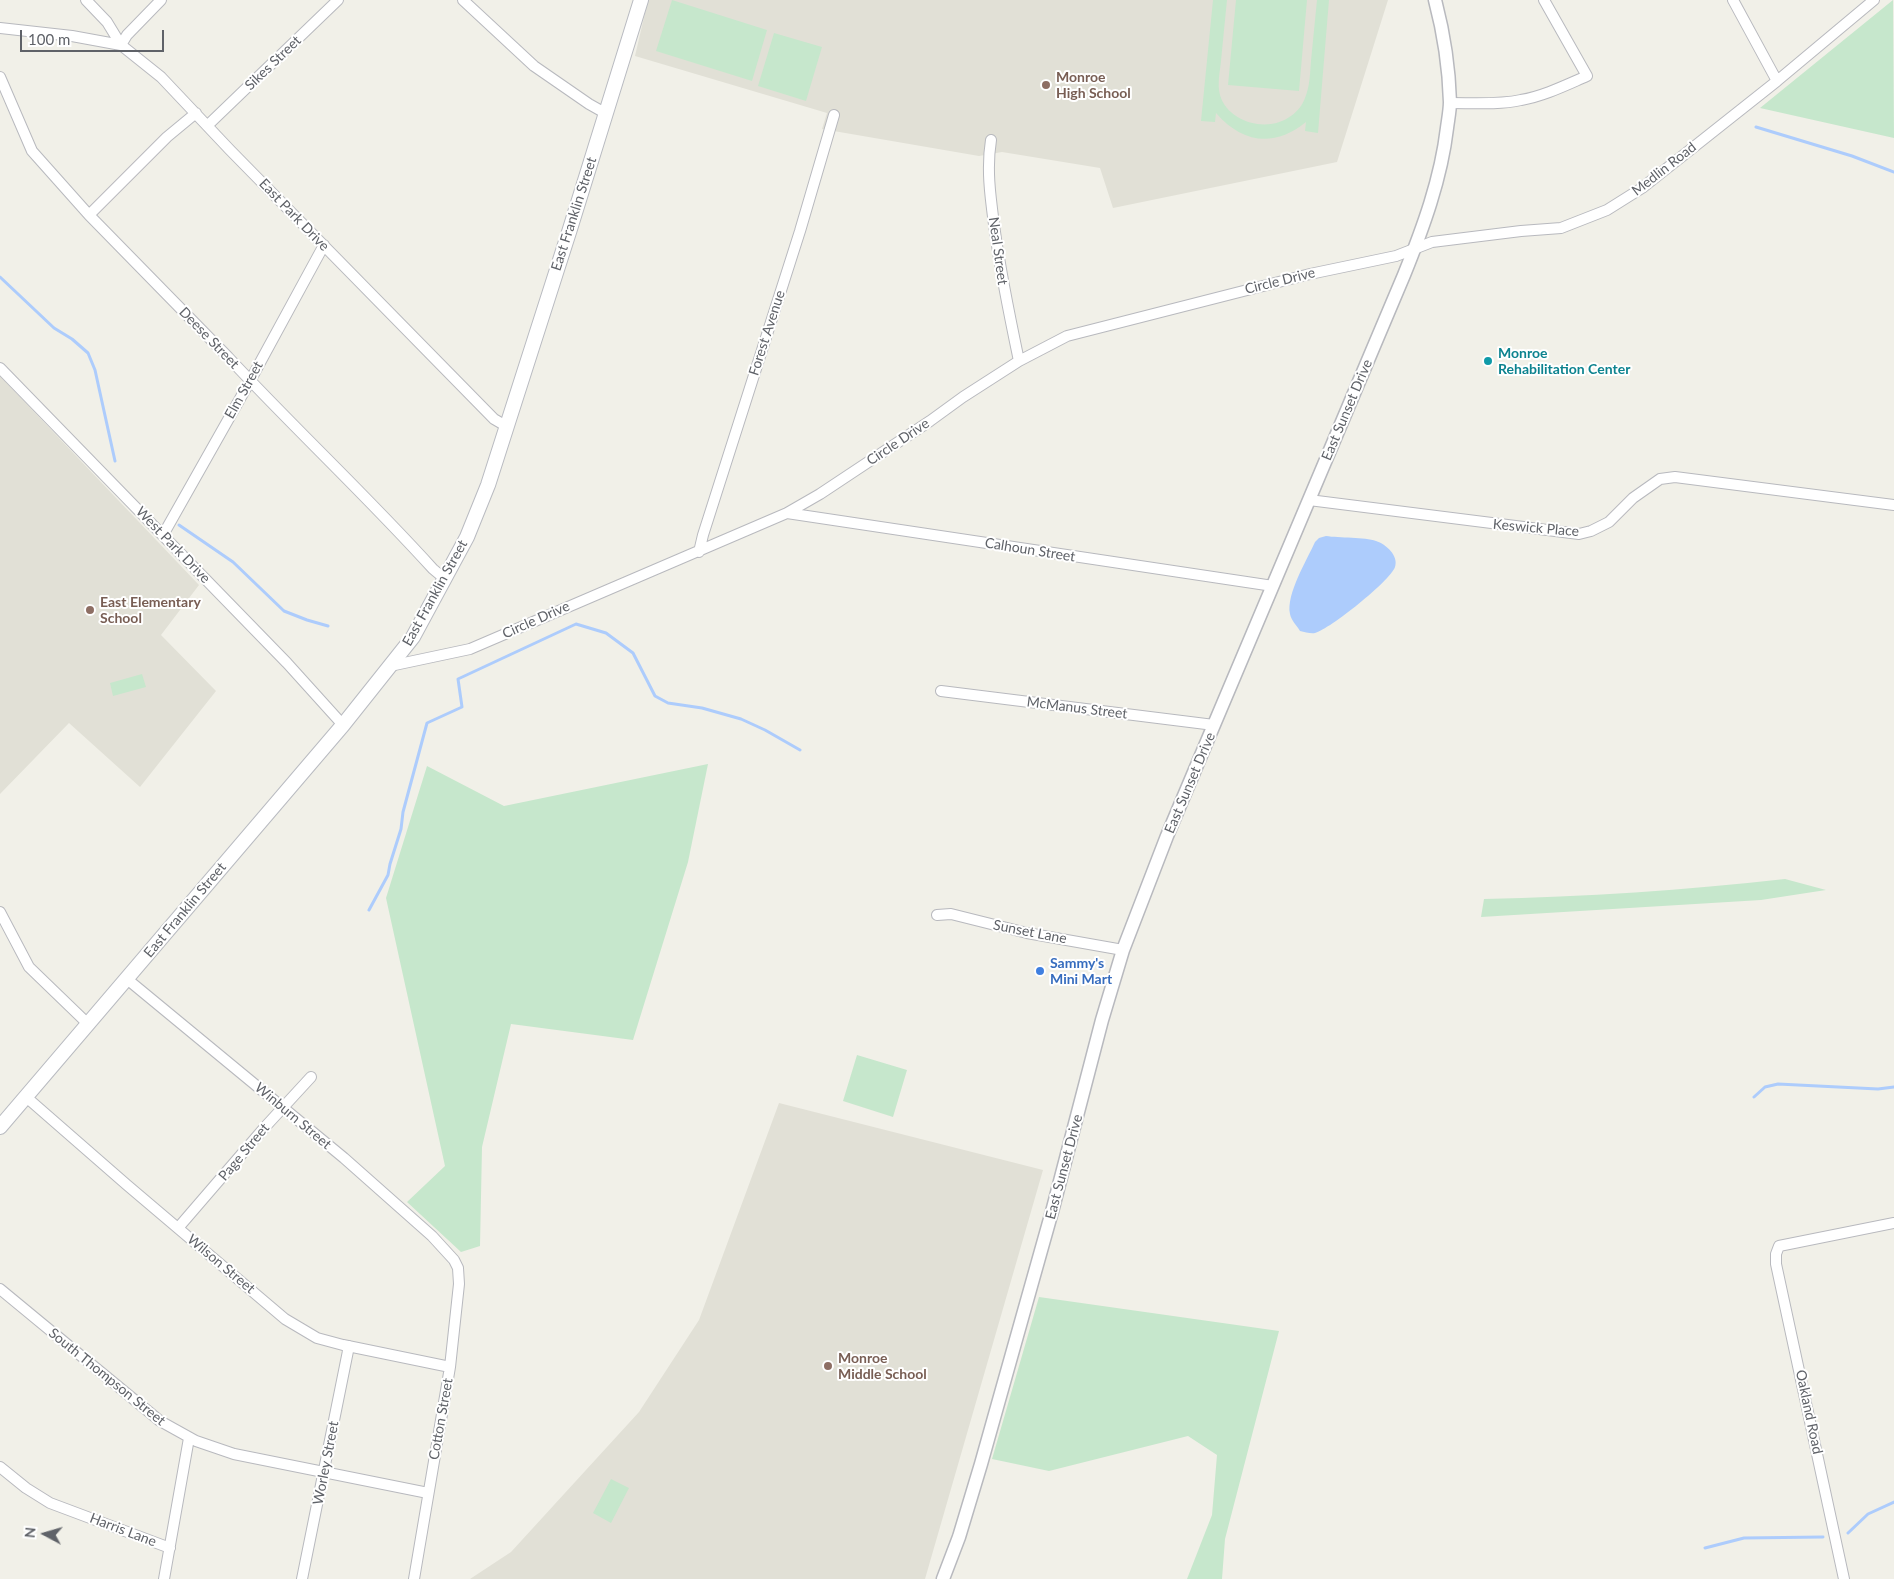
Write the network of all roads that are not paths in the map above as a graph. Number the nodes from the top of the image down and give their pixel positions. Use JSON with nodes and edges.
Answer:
{"nodes":[{"id":1,"x":86,"y":0,"type":"edge"},
{"id":2,"x":161,"y":0,"type":"edge"},
{"id":3,"x":338,"y":0,"type":"edge"},
{"id":4,"x":463,"y":0,"type":"edge"},
{"id":5,"x":641,"y":0,"type":"edge"},
{"id":6,"x":1434,"y":0,"type":"edge"},
{"id":7,"x":1544,"y":0,"type":"edge"},
{"id":8,"x":1733,"y":0,"type":"edge"},
{"id":9,"x":1874,"y":0,"type":"edge"},
{"id":10,"x":0,"y":28,"type":"edge"},
{"id":11,"x":121,"y":45,"type":"junction"},
{"id":12,"x":0,"y":78,"type":"edge"},
{"id":13,"x":1777,"y":81,"type":"junction"},
{"id":14,"x":1450,"y":103,"type":"junction"},
{"id":15,"x":196,"y":113,"type":"junction"},
{"id":16,"x":605,"y":113,"type":"junction"},
{"id":17,"x":834,"y":115,"type":"dead end"},
{"id":18,"x":208,"y":126,"type":"junction"},
{"id":19,"x":991,"y":140,"type":"dead end"},
{"id":20,"x":89,"y":215,"type":"junction"},
{"id":21,"x":324,"y":245,"type":"junction"},
{"id":22,"x":1414,"y":249,"type":"junction"},
{"id":23,"x":1019,"y":361,"type":"junction"},
{"id":24,"x":0,"y":368,"type":"edge"},
{"id":25,"x":250,"y":381,"type":"junction"},
{"id":26,"x":506,"y":426,"type":"junction"},
{"id":27,"x":1309,"y":500,"type":"junction"},
{"id":28,"x":1894,"y":505,"type":"edge"},
{"id":29,"x":786,"y":513,"type":"junction"},
{"id":30,"x":163,"y":535,"type":"junction"},
{"id":31,"x":699,"y":552,"type":"junction"},
{"id":32,"x":446,"y":579,"type":"junction"},
{"id":33,"x":1273,"y":586,"type":"junction"},
{"id":34,"x":390,"y":666,"type":"junction"},
{"id":35,"x":941,"y":691,"type":"dead end"},
{"id":36,"x":343,"y":725,"type":"junction"},
{"id":37,"x":1214,"y":725,"type":"junction"},
{"id":38,"x":0,"y":912,"type":"edge"},
{"id":39,"x":937,"y":915,"type":"dead end"},
{"id":40,"x":1123,"y":950,"type":"junction"},
{"id":41,"x":127,"y":979,"type":"junction"},
{"id":42,"x":87,"y":1023,"type":"junction"},
{"id":43,"x":311,"y":1077,"type":"dead end"},
{"id":44,"x":26,"y":1096,"type":"junction"},
{"id":45,"x":282,"y":1108,"type":"junction"},
{"id":46,"x":0,"y":1127,"type":"edge"},
{"id":47,"x":1894,"y":1223,"type":"edge"},
{"id":48,"x":178,"y":1228,"type":"junction"},
{"id":49,"x":454,"y":1260,"type":"joint"},
{"id":50,"x":0,"y":1289,"type":"edge"},
{"id":51,"x":349,"y":1346,"type":"junction"},
{"id":52,"x":450,"y":1367,"type":"junction"},
{"id":53,"x":189,"y":1438,"type":"junction"},
{"id":54,"x":0,"y":1467,"type":"edge"},
{"id":55,"x":324,"y":1472,"type":"junction"},
{"id":56,"x":428,"y":1494,"type":"junction"},
{"id":57,"x":170,"y":1548,"type":"junction"},
{"id":58,"x":164,"y":1579,"type":"edge"},
{"id":59,"x":302,"y":1579,"type":"edge"},
{"id":60,"x":414,"y":1579,"type":"edge"},
{"id":61,"x":943,"y":1579,"type":"edge"},
{"id":62,"x":1844,"y":1579,"type":"edge"}],
"edges":[{"from":1,"to":11,"type":"street","name":"East Park Drive"},
{"from":2,"to":11,"type":"street"},
{"from":3,"to":18,"type":"street","name":"Sikes Street"},
{"from":4,"to":16,"type":"street"},
{"from":5,"to":16,"type":"main road","name":"East Franklin Street"},
{"from":6,"to":14,"type":"street","name":"East Sunset Drive"},
{"from":7,"to":14,"type":"street"},
{"from":8,"to":13,"type":"street"},
{"from":9,"to":13,"type":"street","name":"Medlin Road"},
{"from":10,"to":11,"type":"street"},
{"from":11,"to":15,"type":"street","name":"East Park Drive"},
{"from":12,"to":20,"type":"street","name":"Deese Street"},
{"from":13,"to":22,"type":"street","name":"Medlin Road"},
{"from":14,"to":22,"type":"street","name":"East Sunset Drive"},
{"from":15,"to":18,"type":"street","name":"East Park Drive"},
{"from":15,"to":20,"type":"street"},
{"from":16,"to":26,"type":"main road","name":"East Franklin Street"},
{"from":17,"to":31,"type":"street","name":"Forest Avenue"},
{"from":18,"to":21,"type":"street","name":"East Park Drive"},
{"from":19,"to":23,"type":"street","name":"Neal Street"},
{"from":20,"to":25,"type":"street","name":"Deese Street"},
{"from":21,"to":25,"type":"street","name":"Elm Street"},
{"from":21,"to":26,"type":"street","name":"East Park Drive"},
{"from":22,"to":23,"type":"street","name":"Circle Drive"},
{"from":22,"to":27,"type":"street","name":"East Sunset Drive"},
{"from":23,"to":29,"type":"street","name":"Circle Drive"},
{"from":24,"to":30,"type":"street","name":"West Park Drive"},
{"from":25,"to":30,"type":"street","name":"Elm Street"},
{"from":25,"to":32,"type":"street","name":"Deese Street"},
{"from":26,"to":32,"type":"main road","name":"East Franklin Street"},
{"from":27,"to":28,"type":"street","name":"Keswick Place"},
{"from":27,"to":33,"type":"street","name":"East Sunset Drive"},
{"from":29,"to":31,"type":"street","name":"Circle Drive"},
{"from":29,"to":33,"type":"street","name":"Calhoun Street"},
{"from":30,"to":36,"type":"street","name":"West Park Drive"},
{"from":31,"to":34,"type":"street","name":"Circle Drive"},
{"from":32,"to":34,"type":"main road","name":"East Franklin Street"},
{"from":33,"to":37,"type":"street","name":"East Sunset Drive"},
{"from":34,"to":36,"type":"main road","name":"East Franklin Street"},
{"from":35,"to":37,"type":"street","name":"McManus Street"},
{"from":36,"to":41,"type":"main road","name":"East Franklin Street"},
{"from":37,"to":40,"type":"street","name":"East Sunset Drive"},
{"from":38,"to":42,"type":"street"},
{"from":39,"to":40,"type":"street","name":"Sunset Lane"},
{"from":40,"to":61,"type":"street","name":"East Sunset Drive"},
{"from":41,"to":42,"type":"main road","name":"East Franklin Street"},
{"from":41,"to":45,"type":"street","name":"Winburn Street"},
{"from":42,"to":44,"type":"main road","name":"East Franklin Street"},
{"from":43,"to":45,"type":"street","name":"Page Street"},
{"from":44,"to":46,"type":"main road","name":"East Franklin Street"},
{"from":44,"to":48,"type":"street","name":"Wilson Street"},
{"from":45,"to":48,"type":"street","name":"Page Street"},
{"from":45,"to":49,"type":"street","name":"Winburn Street"},
{"from":47,"to":62,"type":"street","name":"Oakland Road"},
{"from":48,"to":51,"type":"street","name":"Wilson Street"},
{"from":49,"to":52,"type":"street","name":"Cotton Street"},
{"from":50,"to":53,"type":"street","name":"South Thompson Street"},
{"from":51,"to":52,"type":"street","name":"Wilson Street"},
{"from":51,"to":55,"type":"street","name":"Worley Street"},
{"from":52,"to":56,"type":"street","name":"Cotton Street"},
{"from":53,"to":55,"type":"street","name":"South Thompson Street"},
{"from":53,"to":57,"type":"street"},
{"from":54,"to":57,"type":"street","name":"Harris Lane"},
{"from":55,"to":56,"type":"street","name":"South Thompson Street"},
{"from":55,"to":59,"type":"street","name":"Worley Street"},
{"from":56,"to":60,"type":"street","name":"Cotton Street"},
{"from":57,"to":58,"type":"street"}]}
